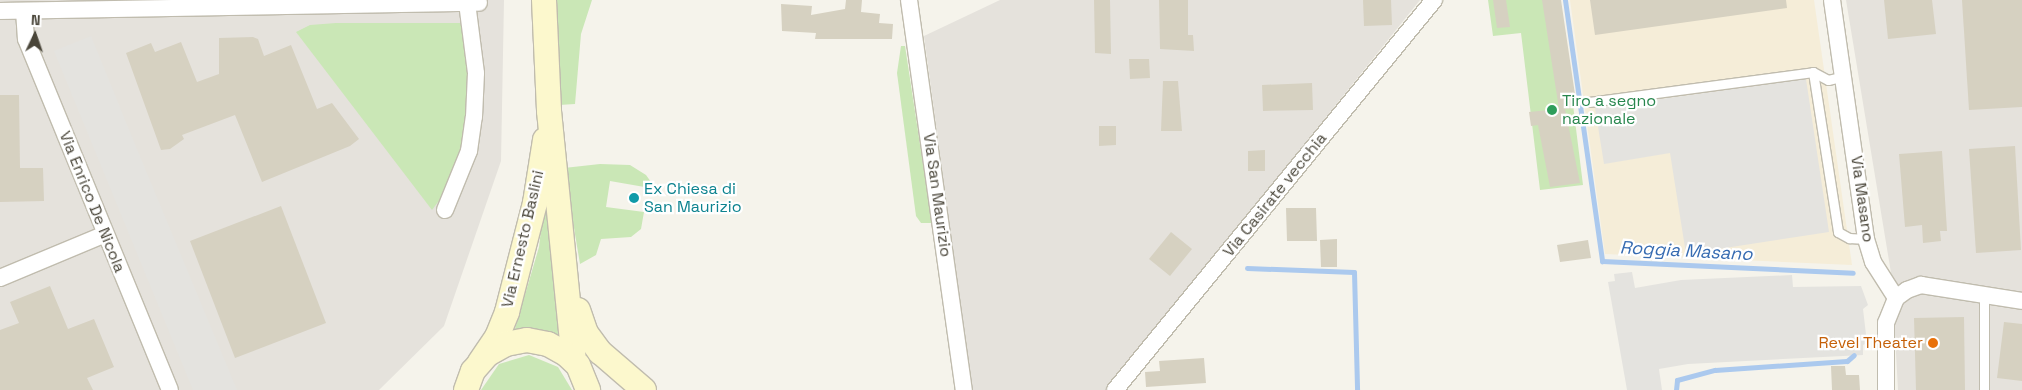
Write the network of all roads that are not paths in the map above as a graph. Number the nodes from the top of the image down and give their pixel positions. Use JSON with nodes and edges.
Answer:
{"nodes":[{"id":1,"x":544,"y":0,"type":"edge"},
{"id":2,"x":910,"y":0,"type":"edge"},
{"id":3,"x":1434,"y":0,"type":"edge"},
{"id":4,"x":1832,"y":0,"type":"edge"},
{"id":5,"x":0,"y":11,"type":"edge"},
{"id":6,"x":24,"y":11,"type":"junction"},
{"id":7,"x":1813,"y":72,"type":"junction"},
{"id":8,"x":1845,"y":76,"type":"junction"},
{"id":9,"x":1590,"y":102,"type":"dead end"},
{"id":10,"x":549,"y":111,"type":"junction"},
{"id":11,"x":445,"y":210,"type":"dead end"},
{"id":12,"x":105,"y":234,"type":"junction"},
{"id":13,"x":1866,"y":239,"type":"junction"},
{"id":14,"x":0,"y":278,"type":"edge"},
{"id":15,"x":570,"y":292,"type":"junction"},
{"id":16,"x":1984,"y":294,"type":"junction"},
{"id":17,"x":1896,"y":298,"type":"junction"},
{"id":18,"x":2022,"y":301,"type":"edge"},
{"id":19,"x":576,"y":363,"type":"junction"},
{"id":20,"x":473,"y":374,"type":"edge"},
{"id":21,"x":170,"y":390,"type":"edge"},
{"id":22,"x":448,"y":390,"type":"edge"},
{"id":23,"x":588,"y":390,"type":"edge"},
{"id":24,"x":632,"y":390,"type":"edge"},
{"id":25,"x":644,"y":390,"type":"edge"},
{"id":26,"x":964,"y":390,"type":"edge"},
{"id":27,"x":1115,"y":390,"type":"edge"},
{"id":28,"x":1886,"y":390,"type":"edge"},
{"id":29,"x":1984,"y":390,"type":"edge"}],
"edges":[{"from":1,"to":10,"type":"main road","name":"Via Ernesto Baslini"},
{"from":2,"to":26,"type":"street","name":"Via San Maurizio"},
{"from":3,"to":27,"type":"street","name":"Via Casirate vecchia"},
{"from":4,"to":8,"type":"street","name":"Via Masano"},
{"from":5,"to":6,"type":"street"},
{"from":6,"to":11,"type":"street"},
{"from":6,"to":12,"type":"street","name":"Via Enrico De Nicola"},
{"from":7,"to":8,"type":"lane"},
{"from":7,"to":9,"type":"lane"},
{"from":7,"to":13,"type":"lane"},
{"from":8,"to":13,"type":"street","name":"Via Masano"},
{"from":10,"to":15,"type":"main road","name":"Via Ernesto Baslini"},
{"from":10,"to":20,"type":"main road","name":"Via Ernesto Baslini"},
{"from":12,"to":14,"type":"street"},
{"from":12,"to":21,"type":"street","name":"Via Enrico De Nicola"},
{"from":13,"to":17,"type":"street","name":"Via Masano"},
{"from":15,"to":19,"type":"main road","name":"Via Ernesto Baslini"},
{"from":15,"to":25,"type":"main road"},
{"from":16,"to":17,"type":"street"},
{"from":16,"to":18,"type":"street"},
{"from":16,"to":29,"type":"lane"},
{"from":17,"to":28,"type":"street"},
{"from":19,"to":20,"type":"main road"},
{"from":19,"to":23,"type":"main road","name":"Via Ernesto Baslini"},
{"from":19,"to":24,"type":"main road"},
{"from":20,"to":22,"type":"main road"}]}
